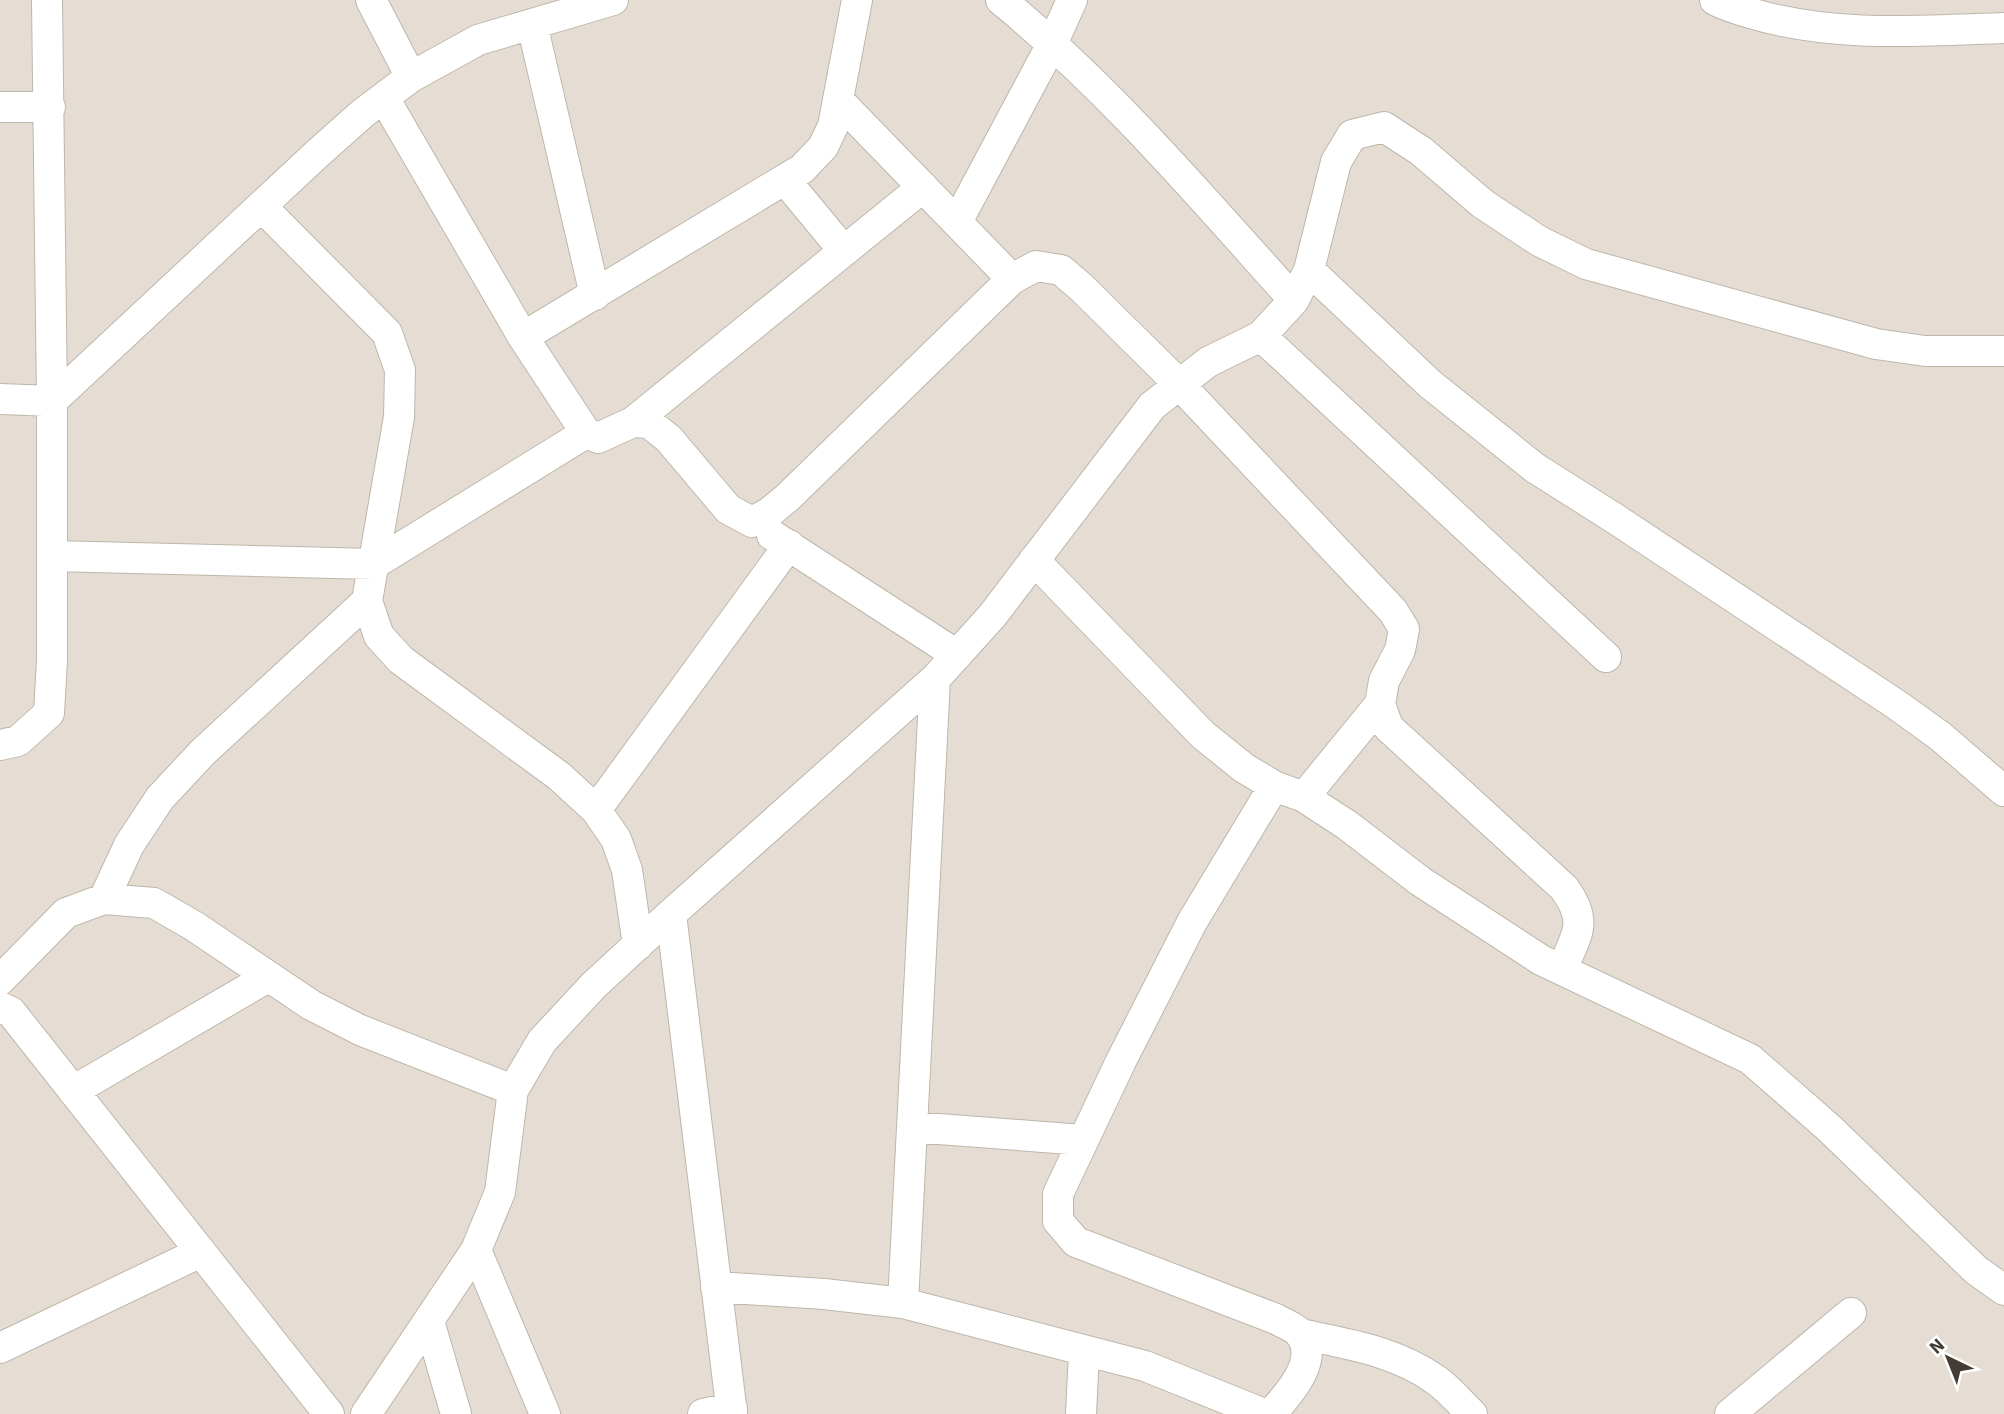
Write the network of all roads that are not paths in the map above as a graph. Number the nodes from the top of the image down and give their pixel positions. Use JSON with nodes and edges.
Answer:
{"nodes":[{"id":1,"x":47,"y":0,"type":"edge"},
{"id":2,"x":371,"y":0,"type":"edge"},
{"id":3,"x":612,"y":0,"type":"edge"},
{"id":4,"x":857,"y":0,"type":"edge"},
{"id":5,"x":1002,"y":0,"type":"edge"},
{"id":6,"x":1072,"y":0,"type":"edge"},
{"id":7,"x":1715,"y":0,"type":"edge"},
{"id":8,"x":532,"y":24,"type":"junction"},
{"id":9,"x":2004,"y":28,"type":"edge"},
{"id":10,"x":1053,"y":42,"type":"junction"},
{"id":11,"x":411,"y":77,"type":"junction"},
{"id":12,"x":384,"y":98,"type":"junction"},
{"id":13,"x":839,"y":101,"type":"junction"},
{"id":14,"x":0,"y":107,"type":"edge"},
{"id":15,"x":50,"y":107,"type":"junction"},
{"id":16,"x":786,"y":181,"type":"junction"},
{"id":17,"x":923,"y":187,"type":"junction"},
{"id":18,"x":261,"y":206,"type":"junction"},
{"id":19,"x":957,"y":222,"type":"junction"},
{"id":20,"x":844,"y":251,"type":"junction"},
{"id":21,"x":1309,"y":270,"type":"junction"},
{"id":22,"x":1012,"y":279,"type":"junction"},
{"id":23,"x":595,"y":295,"type":"junction"},
{"id":24,"x":1294,"y":300,"type":"junction"},
{"id":25,"x":1261,"y":335,"type":"junction"},
{"id":26,"x":523,"y":337,"type":"junction"},
{"id":27,"x":2004,"y":351,"type":"edge"},
{"id":28,"x":1180,"y":384,"type":"junction"},
{"id":29,"x":0,"y":399,"type":"edge"},
{"id":30,"x":52,"y":401,"type":"junction"},
{"id":31,"x":633,"y":422,"type":"junction"},
{"id":32,"x":586,"y":432,"type":"junction"},
{"id":33,"x":752,"y":522,"type":"junction"},
{"id":34,"x":789,"y":545,"type":"junction"},
{"id":35,"x":52,"y":556,"type":"junction"},
{"id":36,"x":1034,"y":560,"type":"junction"},
{"id":37,"x":374,"y":564,"type":"junction"},
{"id":38,"x":367,"y":601,"type":"junction"},
{"id":39,"x":957,"y":655,"type":"junction"},
{"id":40,"x":1606,"y":657,"type":"dead end"},
{"id":41,"x":935,"y":679,"type":"junction"},
{"id":42,"x":1380,"y":704,"type":"junction"},
{"id":43,"x":0,"y":745,"type":"edge"},
{"id":44,"x":1274,"y":786,"type":"junction"},
{"id":45,"x":2004,"y":791,"type":"edge"},
{"id":46,"x":1304,"y":797,"type":"junction"},
{"id":47,"x":596,"y":810,"type":"junction"},
{"id":48,"x":104,"y":899,"type":"junction"},
{"id":49,"x":671,"y":914,"type":"junction"},
{"id":50,"x":638,"y":945,"type":"junction"},
{"id":51,"x":1562,"y":969,"type":"junction"},
{"id":52,"x":268,"y":977,"type":"junction"},
{"id":53,"x":0,"y":980,"type":"edge"},
{"id":54,"x":0,"y":1007,"type":"edge"},
{"id":55,"x":513,"y":1090,"type":"junction"},
{"id":56,"x":74,"y":1091,"type":"junction"},
{"id":57,"x":912,"y":1127,"type":"junction"},
{"id":58,"x":1083,"y":1140,"type":"junction"},
{"id":59,"x":476,"y":1250,"type":"junction"},
{"id":60,"x":201,"y":1252,"type":"junction"},
{"id":61,"x":716,"y":1287,"type":"junction"},
{"id":62,"x":2004,"y":1290,"type":"edge"},
{"id":63,"x":903,"y":1303,"type":"junction"},
{"id":64,"x":1851,"y":1313,"type":"dead end"},
{"id":65,"x":429,"y":1321,"type":"junction"},
{"id":66,"x":1300,"y":1334,"type":"junction"},
{"id":67,"x":0,"y":1348,"type":"edge"},
{"id":68,"x":1084,"y":1352,"type":"junction"},
{"id":69,"x":722,"y":1412,"type":"edge"},
{"id":70,"x":329,"y":1414,"type":"edge"},
{"id":71,"x":366,"y":1414,"type":"edge"},
{"id":72,"x":456,"y":1414,"type":"edge"},
{"id":73,"x":545,"y":1414,"type":"edge"},
{"id":74,"x":1081,"y":1414,"type":"edge"},
{"id":75,"x":1264,"y":1414,"type":"edge"},
{"id":76,"x":1271,"y":1414,"type":"edge"},
{"id":77,"x":1472,"y":1414,"type":"edge"},
{"id":78,"x":1730,"y":1414,"type":"edge"}],
"edges":[{"from":1,"to":15,"type":"street"},
{"from":2,"to":11,"type":"street"},
{"from":3,"to":8,"type":"street"},
{"from":4,"to":13,"type":"street"},
{"from":5,"to":10,"type":"street"},
{"from":6,"to":10,"type":"street"},
{"from":7,"to":9,"type":"street"},
{"from":8,"to":11,"type":"street"},
{"from":8,"to":23,"type":"street"},
{"from":10,"to":19,"type":"street"},
{"from":10,"to":24,"type":"street"},
{"from":11,"to":12,"type":"street"},
{"from":12,"to":18,"type":"street"},
{"from":12,"to":26,"type":"street"},
{"from":13,"to":16,"type":"street"},
{"from":13,"to":17,"type":"street"},
{"from":14,"to":15,"type":"street"},
{"from":15,"to":30,"type":"street"},
{"from":16,"to":20,"type":"street"},
{"from":16,"to":23,"type":"street"},
{"from":17,"to":19,"type":"street"},
{"from":17,"to":20,"type":"street"},
{"from":18,"to":30,"type":"street"},
{"from":18,"to":37,"type":"street"},
{"from":19,"to":22,"type":"street"},
{"from":20,"to":31,"type":"street"},
{"from":21,"to":24,"type":"street"},
{"from":21,"to":27,"type":"street"},
{"from":21,"to":45,"type":"street"},
{"from":22,"to":28,"type":"street"},
{"from":22,"to":33,"type":"street"},
{"from":23,"to":26,"type":"street"},
{"from":24,"to":25,"type":"street"},
{"from":25,"to":28,"type":"street"},
{"from":25,"to":40,"type":"street"},
{"from":26,"to":32,"type":"street"},
{"from":28,"to":36,"type":"street"},
{"from":28,"to":42,"type":"street"},
{"from":29,"to":30,"type":"street"},
{"from":30,"to":35,"type":"street"},
{"from":31,"to":32,"type":"street"},
{"from":31,"to":33,"type":"street"},
{"from":32,"to":37,"type":"street"},
{"from":33,"to":34,"type":"street"},
{"from":34,"to":39,"type":"street"},
{"from":34,"to":47,"type":"street"},
{"from":35,"to":37,"type":"street"},
{"from":35,"to":43,"type":"street"},
{"from":36,"to":39,"type":"street"},
{"from":36,"to":44,"type":"street"},
{"from":37,"to":38,"type":"street"},
{"from":38,"to":47,"type":"street"},
{"from":38,"to":48,"type":"street"},
{"from":39,"to":41,"type":"street"},
{"from":41,"to":49,"type":"street"},
{"from":41,"to":57,"type":"street"},
{"from":42,"to":46,"type":"street"},
{"from":42,"to":51,"type":"street"},
{"from":44,"to":46,"type":"street"},
{"from":44,"to":58,"type":"street"},
{"from":46,"to":51,"type":"street"},
{"from":47,"to":50,"type":"street"},
{"from":48,"to":52,"type":"street"},
{"from":48,"to":53,"type":"street"},
{"from":49,"to":50,"type":"street"},
{"from":49,"to":61,"type":"street"},
{"from":50,"to":55,"type":"street"},
{"from":51,"to":62,"type":"street"},
{"from":52,"to":55,"type":"street"},
{"from":52,"to":56,"type":"street"},
{"from":54,"to":56,"type":"street"},
{"from":55,"to":59,"type":"street"},
{"from":56,"to":60,"type":"street"},
{"from":57,"to":58,"type":"street"},
{"from":57,"to":63,"type":"street"},
{"from":58,"to":66,"type":"street"},
{"from":59,"to":65,"type":"street"},
{"from":59,"to":73,"type":"street"},
{"from":60,"to":67,"type":"street"},
{"from":60,"to":70,"type":"street"},
{"from":61,"to":63,"type":"street"},
{"from":61,"to":69,"type":"street"},
{"from":63,"to":68,"type":"street"},
{"from":64,"to":78,"type":"street"},
{"from":65,"to":71,"type":"street"},
{"from":65,"to":72,"type":"street"},
{"from":66,"to":76,"type":"street"},
{"from":66,"to":77,"type":"street"},
{"from":68,"to":74,"type":"street"},
{"from":68,"to":75,"type":"street"}]}
